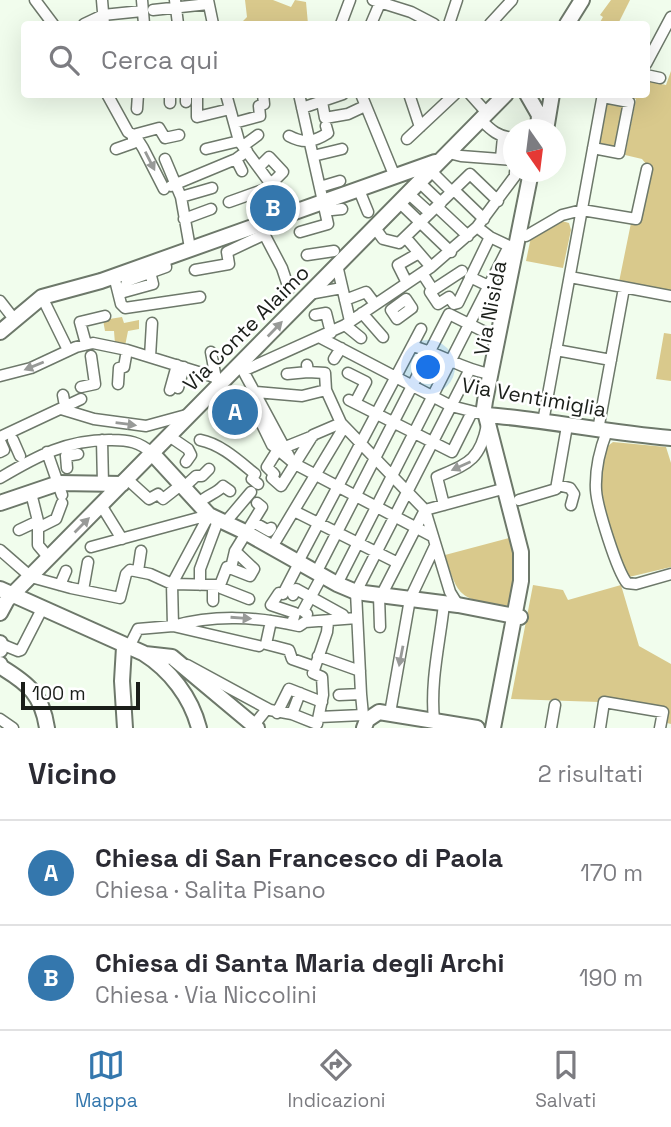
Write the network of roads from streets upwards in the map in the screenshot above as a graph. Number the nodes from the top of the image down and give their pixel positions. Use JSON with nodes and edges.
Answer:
{"nodes":[{"id":1,"x":35,"y":0,"type":"edge"},
{"id":2,"x":102,"y":0,"type":"edge"},
{"id":3,"x":350,"y":0,"type":"edge"},
{"id":4,"x":415,"y":0,"type":"edge"},
{"id":5,"x":457,"y":0,"type":"edge"},
{"id":6,"x":512,"y":0,"type":"edge"},
{"id":7,"x":582,"y":0,"type":"edge"},
{"id":8,"x":208,"y":2,"type":"edge"},
{"id":9,"x":382,"y":2,"type":"edge"},
{"id":10,"x":175,"y":4,"type":"edge"},
{"id":11,"x":146,"y":7,"type":"edge"},
{"id":12,"x":411,"y":12,"type":"junction"},
{"id":13,"x":671,"y":17,"type":"edge"},
{"id":14,"x":104,"y":20,"type":"edge"},
{"id":15,"x":51,"y":21,"type":"edge"},
{"id":16,"x":212,"y":21,"type":"edge"},
{"id":17,"x":342,"y":21,"type":"edge"},
{"id":18,"x":372,"y":21,"type":"edge"},
{"id":19,"x":428,"y":21,"type":"edge"},
{"id":20,"x":450,"y":21,"type":"edge"},
{"id":21,"x":493,"y":21,"type":"edge"},
{"id":22,"x":569,"y":21,"type":"edge"},
{"id":23,"x":650,"y":56,"type":"edge"},
{"id":24,"x":650,"y":76,"type":"edge"},
{"id":25,"x":660,"y":78,"type":"dead end"},
{"id":26,"x":109,"y":98,"type":"edge"},
{"id":27,"x":138,"y":98,"type":"edge"},
{"id":28,"x":197,"y":98,"type":"edge"},
{"id":29,"x":299,"y":98,"type":"edge"},
{"id":30,"x":332,"y":98,"type":"edge"},
{"id":31,"x":362,"y":98,"type":"edge"},
{"id":32,"x":409,"y":98,"type":"edge"},
{"id":33,"x":451,"y":98,"type":"edge"},
{"id":34,"x":473,"y":98,"type":"edge"},
{"id":35,"x":502,"y":98,"type":"edge"},
{"id":36,"x":529,"y":98,"type":"edge"},
{"id":37,"x":551,"y":98,"type":"edge"},
{"id":38,"x":603,"y":98,"type":"edge"},
{"id":39,"x":610,"y":98,"type":"edge"},
{"id":40,"x":263,"y":99,"type":"edge"},
{"id":41,"x":231,"y":101,"type":"edge"},
{"id":42,"x":322,"y":102,"type":"junction"},
{"id":43,"x":365,"y":107,"type":"junction"},
{"id":44,"x":137,"y":110,"type":"dead end"},
{"id":45,"x":301,"y":115,"type":"junction"},
{"id":46,"x":484,"y":116,"type":"junction"},
{"id":47,"x":539,"y":119,"type":"edge"},
{"id":48,"x":548,"y":119,"type":"edge"},
{"id":49,"x":234,"y":123,"type":"junction"},
{"id":50,"x":326,"y":126,"type":"dead end"},
{"id":51,"x":420,"y":127,"type":"junction"},
{"id":52,"x":132,"y":135,"type":"junction"},
{"id":53,"x":179,"y":135,"type":"dead end"},
{"id":54,"x":257,"y":135,"type":"dead end"},
{"id":55,"x":289,"y":136,"type":"dead end"},
{"id":56,"x":503,"y":136,"type":"edge"},
{"id":57,"x":407,"y":139,"type":"dead end"},
{"id":58,"x":310,"y":142,"type":"junction"},
{"id":59,"x":243,"y":146,"type":"junction"},
{"id":60,"x":593,"y":148,"type":"junction"},
{"id":61,"x":116,"y":149,"type":"dead end"},
{"id":62,"x":206,"y":149,"type":"dead end"},
{"id":63,"x":342,"y":149,"type":"dead end"},
{"id":64,"x":313,"y":156,"type":"junction"},
{"id":65,"x":501,"y":158,"type":"joint"},
{"id":66,"x":165,"y":159,"type":"dead end"},
{"id":67,"x":236,"y":159,"type":"junction"},
{"id":68,"x":440,"y":161,"type":"junction"},
{"id":69,"x":259,"y":167,"type":"junction"},
{"id":70,"x":647,"y":169,"type":"dead end"},
{"id":71,"x":242,"y":171,"type":"dead end"},
{"id":72,"x":395,"y":177,"type":"junction"},
{"id":73,"x":340,"y":181,"type":"dead end"},
{"id":74,"x":511,"y":182,"type":"edge"},
{"id":75,"x":528,"y":182,"type":"edge"},
{"id":76,"x":536,"y":182,"type":"edge"},
{"id":77,"x":271,"y":186,"type":"junction"},
{"id":78,"x":320,"y":187,"type":"junction"},
{"id":79,"x":212,"y":188,"type":"dead end"},
{"id":80,"x":359,"y":190,"type":"junction"},
{"id":81,"x":453,"y":191,"type":"junction"},
{"id":82,"x":179,"y":192,"type":"junction"},
{"id":83,"x":409,"y":193,"type":"junction"},
{"id":84,"x":229,"y":201,"type":"dead end"},
{"id":85,"x":498,"y":201,"type":"junction"},
{"id":86,"x":332,"y":204,"type":"junction"},
{"id":87,"x":436,"y":208,"type":"junction"},
{"id":88,"x":211,"y":209,"type":"dead end"},
{"id":89,"x":582,"y":210,"type":"junction"},
{"id":90,"x":368,"y":212,"type":"dead end"},
{"id":91,"x":292,"y":213,"type":"junction"},
{"id":92,"x":184,"y":219,"type":"junction"},
{"id":93,"x":421,"y":223,"type":"junction"},
{"id":94,"x":480,"y":223,"type":"junction"},
{"id":95,"x":375,"y":228,"type":"junction"},
{"id":96,"x":262,"y":230,"type":"junction"},
{"id":97,"x":299,"y":232,"type":"dead end"},
{"id":98,"x":468,"y":236,"type":"junction"},
{"id":99,"x":526,"y":236,"type":"junction"},
{"id":100,"x":490,"y":237,"type":"junction"},
{"id":101,"x":406,"y":238,"type":"junction"},
{"id":102,"x":512,"y":247,"type":"junction"},
{"id":103,"x":190,"y":248,"type":"junction"},
{"id":104,"x":451,"y":252,"type":"junction"},
{"id":105,"x":419,"y":253,"type":"junction"},
{"id":106,"x":307,"y":255,"type":"dead end"},
{"id":107,"x":164,"y":258,"type":"junction"},
{"id":108,"x":335,"y":258,"type":"junction"},
{"id":109,"x":195,"y":270,"type":"dead end"},
{"id":110,"x":426,"y":270,"type":"junction"},
{"id":111,"x":466,"y":274,"type":"junction"},
{"id":112,"x":121,"y":276,"type":"junction"},
{"id":113,"x":570,"y":277,"type":"junction"},
{"id":114,"x":407,"y":283,"type":"junction"},
{"id":115,"x":488,"y":286,"type":"junction"},
{"id":116,"x":342,"y":288,"type":"junction"},
{"id":117,"x":624,"y":288,"type":"junction"},
{"id":118,"x":289,"y":289,"type":"dead end"},
{"id":119,"x":433,"y":290,"type":"junction"},
{"id":120,"x":308,"y":294,"type":"junction"},
{"id":121,"x":505,"y":294,"type":"junction"},
{"id":122,"x":389,"y":295,"type":"junction"},
{"id":123,"x":200,"y":296,"type":"dead end"},
{"id":124,"x":671,"y":296,"type":"edge"},
{"id":125,"x":42,"y":297,"type":"junction"},
{"id":126,"x":345,"y":300,"type":"junction"},
{"id":127,"x":0,"y":301,"type":"edge"},
{"id":128,"x":374,"y":304,"type":"junction"},
{"id":129,"x":397,"y":306,"type":"dead end"},
{"id":130,"x":451,"y":309,"type":"junction"},
{"id":131,"x":362,"y":313,"type":"junction"},
{"id":132,"x":315,"y":315,"type":"dead end"},
{"id":133,"x":105,"y":316,"type":"dead end"},
{"id":134,"x":14,"y":319,"type":"junction"},
{"id":135,"x":152,"y":323,"type":"dead end"},
{"id":136,"x":347,"y":323,"type":"junction"},
{"id":137,"x":469,"y":324,"type":"junction"},
{"id":138,"x":421,"y":329,"type":"dead end"},
{"id":139,"x":0,"y":332,"type":"edge"},
{"id":140,"x":326,"y":335,"type":"junction"},
{"id":141,"x":383,"y":337,"type":"dead end"},
{"id":142,"x":361,"y":338,"type":"dead end"},
{"id":143,"x":497,"y":338,"type":"junction"},
{"id":144,"x":86,"y":344,"type":"junction"},
{"id":145,"x":412,"y":346,"type":"junction"},
{"id":146,"x":341,"y":348,"type":"junction"},
{"id":147,"x":68,"y":350,"type":"junction"},
{"id":148,"x":127,"y":350,"type":"junction"},
{"id":149,"x":429,"y":350,"type":"junction"},
{"id":150,"x":556,"y":350,"type":"junction"},
{"id":151,"x":211,"y":352,"type":"dead end"},
{"id":152,"x":91,"y":356,"type":"dead end"},
{"id":153,"x":334,"y":359,"type":"dead end"},
{"id":154,"x":450,"y":360,"type":"junction"},
{"id":155,"x":611,"y":360,"type":"junction"},
{"id":156,"x":153,"y":361,"type":"junction"},
{"id":157,"x":181,"y":366,"type":"junction"},
{"id":158,"x":242,"y":367,"type":"junction"},
{"id":159,"x":469,"y":371,"type":"junction"},
{"id":160,"x":348,"y":373,"type":"dead end"},
{"id":161,"x":287,"y":374,"type":"dead end"},
{"id":162,"x":490,"y":374,"type":"junction"},
{"id":163,"x":0,"y":376,"type":"edge"},
{"id":164,"x":394,"y":377,"type":"junction"},
{"id":165,"x":219,"y":381,"type":"junction"},
{"id":166,"x":118,"y":384,"type":"dead end"},
{"id":167,"x":412,"y":386,"type":"junction"},
{"id":168,"x":174,"y":389,"type":"dead end"},
{"id":169,"x":326,"y":390,"type":"junction"},
{"id":170,"x":63,"y":395,"type":"dead end"},
{"id":171,"x":253,"y":396,"type":"junction"},
{"id":172,"x":431,"y":396,"type":"junction"},
{"id":173,"x":451,"y":406,"type":"junction"},
{"id":174,"x":66,"y":409,"type":"junction"},
{"id":175,"x":375,"y":413,"type":"junction"},
{"id":176,"x":191,"y":414,"type":"junction"},
{"id":177,"x":486,"y":416,"type":"junction"},
{"id":178,"x":394,"y":422,"type":"junction"},
{"id":179,"x":543,"y":422,"type":"junction"},
{"id":180,"x":344,"y":426,"type":"junction"},
{"id":181,"x":567,"y":426,"type":"junction"},
{"id":182,"x":602,"y":431,"type":"junction"},
{"id":183,"x":412,"y":432,"type":"junction"},
{"id":184,"x":313,"y":435,"type":"junction"},
{"id":185,"x":169,"y":436,"type":"junction"},
{"id":186,"x":0,"y":439,"type":"edge"},
{"id":187,"x":13,"y":440,"type":"dead end"},
{"id":188,"x":102,"y":440,"type":"junction"},
{"id":189,"x":200,"y":440,"type":"dead end"},
{"id":190,"x":670,"y":442,"type":"edge"},
{"id":191,"x":360,"y":443,"type":"junction"},
{"id":192,"x":432,"y":443,"type":"junction"},
{"id":193,"x":280,"y":449,"type":"junction"},
{"id":194,"x":47,"y":452,"type":"junction"},
{"id":195,"x":152,"y":453,"type":"junction"},
{"id":196,"x":78,"y":454,"type":"dead end"},
{"id":197,"x":1,"y":455,"type":"edge"},
{"id":198,"x":20,"y":456,"type":"dead end"},
{"id":199,"x":375,"y":459,"type":"junction"},
{"id":200,"x":186,"y":462,"type":"dead end"},
{"id":201,"x":295,"y":464,"type":"junction"},
{"id":202,"x":67,"y":468,"type":"dead end"},
{"id":203,"x":209,"y":469,"type":"dead end"},
{"id":204,"x":315,"y":476,"type":"junction"},
{"id":205,"x":391,"y":477,"type":"junction"},
{"id":206,"x":0,"y":478,"type":"edge"},
{"id":207,"x":124,"y":481,"type":"junction"},
{"id":208,"x":103,"y":484,"type":"junction"},
{"id":209,"x":557,"y":485,"type":"junction"},
{"id":210,"x":337,"y":487,"type":"junction"},
{"id":211,"x":181,"y":488,"type":"junction"},
{"id":212,"x":506,"y":488,"type":"junction"},
{"id":213,"x":230,"y":491,"type":"dead end"},
{"id":214,"x":30,"y":493,"type":"junction"},
{"id":215,"x":407,"y":493,"type":"junction"},
{"id":216,"x":61,"y":494,"type":"junction"},
{"id":217,"x":355,"y":497,"type":"junction"},
{"id":218,"x":519,"y":500,"type":"junction"},
{"id":219,"x":0,"y":503,"type":"edge"},
{"id":220,"x":199,"y":503,"type":"junction"},
{"id":221,"x":257,"y":503,"type":"dead end"},
{"id":222,"x":102,"y":505,"type":"junction"},
{"id":223,"x":444,"y":505,"type":"junction"},
{"id":224,"x":572,"y":505,"type":"dead end"},
{"id":225,"x":375,"y":507,"type":"junction"},
{"id":226,"x":425,"y":510,"type":"junction"},
{"id":227,"x":294,"y":511,"type":"junction"},
{"id":228,"x":394,"y":516,"type":"junction"},
{"id":229,"x":229,"y":518,"type":"dead end"},
{"id":230,"x":213,"y":520,"type":"junction"},
{"id":231,"x":318,"y":523,"type":"junction"},
{"id":232,"x":38,"y":527,"type":"junction"},
{"id":233,"x":416,"y":527,"type":"junction"},
{"id":234,"x":271,"y":528,"type":"dead end"},
{"id":235,"x":19,"y":530,"type":"dead end"},
{"id":236,"x":247,"y":531,"type":"junction"},
{"id":237,"x":337,"y":533,"type":"junction"},
{"id":238,"x":122,"y":539,"type":"junction"},
{"id":239,"x":434,"y":541,"type":"junction"},
{"id":240,"x":357,"y":542,"type":"junction"},
{"id":241,"x":91,"y":547,"type":"dead end"},
{"id":242,"x":272,"y":547,"type":"junction"},
{"id":243,"x":0,"y":550,"type":"edge"},
{"id":244,"x":141,"y":551,"type":"dead end"},
{"id":245,"x":235,"y":551,"type":"junction"},
{"id":246,"x":377,"y":552,"type":"junction"},
{"id":247,"x":49,"y":558,"type":"junction"},
{"id":248,"x":88,"y":562,"type":"dead end"},
{"id":249,"x":298,"y":563,"type":"junction"},
{"id":250,"x":398,"y":563,"type":"junction"},
{"id":251,"x":229,"y":567,"type":"junction"},
{"id":252,"x":66,"y":571,"type":"dead end"},
{"id":253,"x":138,"y":571,"type":"junction"},
{"id":254,"x":671,"y":574,"type":"edge"},
{"id":255,"x":319,"y":575,"type":"junction"},
{"id":256,"x":31,"y":577,"type":"junction"},
{"id":257,"x":172,"y":584,"type":"junction"},
{"id":258,"x":337,"y":584,"type":"junction"},
{"id":259,"x":60,"y":585,"type":"junction"},
{"id":260,"x":200,"y":585,"type":"junction"},
{"id":261,"x":217,"y":585,"type":"junction"},
{"id":262,"x":83,"y":590,"type":"junction"},
{"id":263,"x":9,"y":592,"type":"edge"},
{"id":264,"x":356,"y":592,"type":"junction"},
{"id":265,"x":293,"y":596,"type":"dead end"},
{"id":266,"x":380,"y":596,"type":"junction"},
{"id":267,"x":311,"y":597,"type":"junction"},
{"id":268,"x":249,"y":599,"type":"dead end"},
{"id":269,"x":410,"y":599,"type":"junction"},
{"id":270,"x":213,"y":601,"type":"dead end"},
{"id":271,"x":451,"y":604,"type":"junction"},
{"id":272,"x":0,"y":611,"type":"edge"},
{"id":273,"x":45,"y":611,"type":"junction"},
{"id":274,"x":307,"y":614,"type":"dead end"},
{"id":275,"x":518,"y":616,"type":"junction"},
{"id":276,"x":357,"y":618,"type":"junction"},
{"id":277,"x":345,"y":619,"type":"junction"},
{"id":278,"x":271,"y":621,"type":"junction"},
{"id":279,"x":328,"y":622,"type":"junction"},
{"id":280,"x":292,"y":624,"type":"junction"},
{"id":281,"x":173,"y":626,"type":"junction"},
{"id":282,"x":380,"y":627,"type":"dead end"},
{"id":283,"x":262,"y":645,"type":"junction"},
{"id":284,"x":0,"y":646,"type":"edge"},
{"id":285,"x":132,"y":650,"type":"junction"},
{"id":286,"x":318,"y":656,"type":"junction"},
{"id":287,"x":179,"y":662,"type":"junction"},
{"id":288,"x":0,"y":664,"type":"edge"},
{"id":289,"x":315,"y":667,"type":"junction"},
{"id":290,"x":360,"y":671,"type":"junction"},
{"id":291,"x":300,"y":693,"type":"junction"},
{"id":292,"x":361,"y":694,"type":"junction"},
{"id":293,"x":339,"y":695,"type":"dead end"},
{"id":294,"x":321,"y":703,"type":"junction"},
{"id":295,"x":555,"y":705,"type":"dead end"},
{"id":296,"x":271,"y":711,"type":"junction"},
{"id":297,"x":390,"y":713,"type":"junction"},
{"id":298,"x":321,"y":717,"type":"junction"},
{"id":299,"x":0,"y":719,"type":"edge"},
{"id":300,"x":294,"y":720,"type":"edge"},
{"id":301,"x":434,"y":720,"type":"junction"},
{"id":302,"x":365,"y":721,"type":"edge"},
{"id":303,"x":256,"y":727,"type":"edge"},
{"id":304,"x":13,"y":728,"type":"edge"},
{"id":305,"x":47,"y":728,"type":"edge"},
{"id":306,"x":125,"y":728,"type":"edge"},
{"id":307,"x":199,"y":728,"type":"edge"},
{"id":308,"x":477,"y":728,"type":"edge"},
{"id":309,"x":494,"y":728,"type":"edge"},
{"id":310,"x":503,"y":728,"type":"edge"},
{"id":311,"x":551,"y":728,"type":"edge"},
{"id":312,"x":600,"y":728,"type":"edge"},
{"id":313,"x":660,"y":728,"type":"edge"}],
"edges":[{"from":1,"to":15,"type":"street"},
{"from":2,"to":14,"type":"street"},
{"from":3,"to":17,"type":"street"},
{"from":4,"to":12,"type":"street"},
{"from":5,"to":20,"type":"street"},
{"from":6,"to":21,"type":"street"},
{"from":7,"to":22,"type":"street"},
{"from":8,"to":10,"type":"street"},
{"from":8,"to":16,"type":"street"},
{"from":9,"to":12,"type":"street"},
{"from":9,"to":18,"type":"street"},
{"from":10,"to":11,"type":"street"},
{"from":11,"to":14,"type":"street"},
{"from":12,"to":19,"type":"street"},
{"from":13,"to":23,"type":"street"},
{"from":24,"to":25,"type":"street"},
{"from":26,"to":52,"type":"street"},
{"from":27,"to":44,"type":"street"},
{"from":28,"to":41,"type":"street"},
{"from":29,"to":45,"type":"street"},
{"from":30,"to":42,"type":"street"},
{"from":31,"to":43,"type":"street"},
{"from":32,"to":51,"type":"street"},
{"from":33,"to":51,"type":"street"},
{"from":34,"to":46,"type":"street"},
{"from":35,"to":46,"type":"street","name":"Via Conte Alaimo"},
{"from":36,"to":47,"type":"street"},
{"from":37,"to":48,"type":"street"},
{"from":38,"to":60,"type":"street"},
{"from":39,"to":60,"type":"street"},
{"from":40,"to":49,"type":"street"},
{"from":41,"to":49,"type":"street"},
{"from":42,"to":43,"type":"street"},
{"from":42,"to":45,"type":"street"},
{"from":43,"to":72,"type":"street"},
{"from":45,"to":58,"type":"street"},
{"from":46,"to":56,"type":"street"},
{"from":46,"to":68,"type":"street","name":"Via Conte Alaimo"},
{"from":49,"to":59,"type":"street"},
{"from":50,"to":58,"type":"street"},
{"from":51,"to":57,"type":"street"},
{"from":52,"to":53,"type":"street"},
{"from":52,"to":61,"type":"street"},
{"from":52,"to":82,"type":"street","one_way":true},
{"from":54,"to":59,"type":"street"},
{"from":55,"to":58,"type":"street"},
{"from":56,"to":65,"type":"street"},
{"from":58,"to":64,"type":"street"},
{"from":59,"to":62,"type":"street"},
{"from":59,"to":67,"type":"street"},
{"from":59,"to":69,"type":"street"},
{"from":60,"to":89,"type":"street"},
{"from":63,"to":64,"type":"street"},
{"from":64,"to":78,"type":"street"},
{"from":65,"to":68,"type":"street"},
{"from":66,"to":82,"type":"street"},
{"from":67,"to":71,"type":"street"},
{"from":67,"to":82,"type":"street"},
{"from":68,"to":72,"type":"street"},
{"from":68,"to":81,"type":"street"},
{"from":68,"to":83,"type":"street","name":"Via Conte Alaimo"},
{"from":69,"to":77,"type":"street"},
{"from":69,"to":77,"type":"street"},
{"from":70,"to":89,"type":"street"},
{"from":72,"to":80,"type":"street"},
{"from":73,"to":78,"type":"street"},
{"from":74,"to":85,"type":"street"},
{"from":75,"to":102,"type":"street","name":"Via Nisida"},
{"from":76,"to":99,"type":"street","name":"Via Nisida"},
{"from":77,"to":84,"type":"street"},
{"from":77,"to":91,"type":"street"},
{"from":78,"to":86,"type":"street"},
{"from":79,"to":82,"type":"street"},
{"from":80,"to":86,"type":"street"},
{"from":80,"to":90,"type":"street"},
{"from":81,"to":85,"type":"street"},
{"from":81,"to":87,"type":"street"},
{"from":81,"to":94,"type":"street"},
{"from":82,"to":92,"type":"street"},
{"from":83,"to":87,"type":"street"},
{"from":83,"to":87,"type":"street"},
{"from":83,"to":93,"type":"street"},
{"from":83,"to":95,"type":"street","name":"Via Conte Alaimo"},
{"from":85,"to":94,"type":"street"},
{"from":86,"to":91,"type":"street"},
{"from":86,"to":97,"type":"street"},
{"from":87,"to":93,"type":"street"},
{"from":87,"to":98,"type":"street"},
{"from":88,"to":92,"type":"street"},
{"from":89,"to":99,"type":"street"},
{"from":89,"to":113,"type":"street"},
{"from":91,"to":96,"type":"street"},
{"from":92,"to":103,"type":"street"},
{"from":93,"to":101,"type":"street"},
{"from":93,"to":104,"type":"street"},
{"from":94,"to":98,"type":"street"},
{"from":94,"to":100,"type":"street"},
{"from":95,"to":101,"type":"street"},
{"from":95,"to":108,"type":"street","name":"Via Conte Alaimo"},
{"from":96,"to":103,"type":"street"},
{"from":96,"to":109,"type":"street"},
{"from":96,"to":118,"type":"street"},
{"from":98,"to":104,"type":"street"},
{"from":99,"to":177,"type":"street","name":"Via Nisida"},
{"from":100,"to":102,"type":"street"},
{"from":100,"to":111,"type":"street"},
{"from":101,"to":105,"type":"street"},
{"from":102,"to":115,"type":"street"},
{"from":102,"to":121,"type":"street","name":"Via Nisida"},
{"from":103,"to":107,"type":"street"},
{"from":104,"to":110,"type":"street"},
{"from":105,"to":110,"type":"street"},
{"from":105,"to":114,"type":"street"},
{"from":106,"to":108,"type":"street"},
{"from":107,"to":112,"type":"street"},
{"from":107,"to":112,"type":"street"},
{"from":108,"to":116,"type":"street"},
{"from":108,"to":120,"type":"street","name":"Via Conte Alaimo"},
{"from":110,"to":114,"type":"street"},
{"from":110,"to":119,"type":"street"},
{"from":111,"to":115,"type":"street"},
{"from":111,"to":119,"type":"street"},
{"from":111,"to":130,"type":"street"},
{"from":112,"to":123,"type":"street"},
{"from":112,"to":125,"type":"street"},
{"from":113,"to":117,"type":"street"},
{"from":113,"to":150,"type":"street"},
{"from":114,"to":122,"type":"street"},
{"from":115,"to":121,"type":"street"},
{"from":115,"to":137,"type":"street"},
{"from":116,"to":120,"type":"street"},
{"from":116,"to":126,"type":"street"},
{"from":117,"to":124,"type":"street"},
{"from":117,"to":155,"type":"street"},
{"from":119,"to":130,"type":"street"},
{"from":158,"to":120,"type":"street","name":"Via Conte Alaimo","one_way":true},
{"from":121,"to":143,"type":"street","name":"Via Nisida"},
{"from":122,"to":128,"type":"street"},
{"from":122,"to":129,"type":"street"},
{"from":125,"to":134,"type":"street"},
{"from":125,"to":147,"type":"street"},
{"from":126,"to":128,"type":"street"},
{"from":126,"to":136,"type":"street"},
{"from":127,"to":134,"type":"street"},
{"from":128,"to":131,"type":"street"},
{"from":130,"to":137,"type":"street"},
{"from":130,"to":149,"type":"street"},
{"from":131,"to":136,"type":"street"},
{"from":131,"to":141,"type":"street"},
{"from":132,"to":140,"type":"street"},
{"from":133,"to":144,"type":"street"},
{"from":134,"to":139,"type":"street"},
{"from":135,"to":156,"type":"street"},
{"from":136,"to":140,"type":"street"},
{"from":136,"to":142,"type":"street"},
{"from":137,"to":143,"type":"street"},
{"from":137,"to":154,"type":"street"},
{"from":138,"to":145,"type":"street"},
{"from":140,"to":146,"type":"street","name":"Via Ventimiglia"},
{"from":140,"to":158,"type":"street"},
{"from":143,"to":162,"type":"street","name":"Via Nisida"},
{"from":144,"to":147,"type":"street"},
{"from":144,"to":148,"type":"street"},
{"from":145,"to":149,"type":"street"},
{"from":145,"to":164,"type":"street"},
{"from":146,"to":153,"type":"street"},
{"from":146,"to":164,"type":"street","name":"Via Ventimiglia"},
{"from":147,"to":163,"type":"street","one_way":true},
{"from":148,"to":156,"type":"street"},
{"from":148,"to":166,"type":"street"},
{"from":149,"to":154,"type":"street"},
{"from":149,"to":167,"type":"street"},
{"from":150,"to":155,"type":"street"},
{"from":150,"to":179,"type":"street"},
{"from":151,"to":165,"type":"street"},
{"from":152,"to":174,"type":"street"},
{"from":154,"to":159,"type":"street"},
{"from":154,"to":172,"type":"street"},
{"from":155,"to":182,"type":"street"},
{"from":156,"to":157,"type":"street"},
{"from":157,"to":165,"type":"street"},
{"from":157,"to":168,"type":"street"},
{"from":158,"to":165,"type":"street","name":"Via Conte Alaimo"},
{"from":158,"to":171,"type":"street"},
{"from":159,"to":162,"type":"street"},
{"from":159,"to":173,"type":"street"},
{"from":160,"to":175,"type":"street"},
{"from":161,"to":169,"type":"street"},
{"from":162,"to":177,"type":"street","name":"Via Nisida"},
{"from":164,"to":167,"type":"street","name":"Via Ventimiglia"},
{"from":164,"to":175,"type":"street"},
{"from":165,"to":176,"type":"street","name":"Via Conte Alaimo"},
{"from":167,"to":172,"type":"street","name":"Via Ventimiglia"},
{"from":167,"to":178,"type":"street"},
{"from":169,"to":171,"type":"street"},
{"from":169,"to":180,"type":"street"},
{"from":170,"to":174,"type":"street"},
{"from":171,"to":193,"type":"street"},
{"from":172,"to":173,"type":"street","name":"Via Ventimiglia"},
{"from":172,"to":183,"type":"street"},
{"from":173,"to":177,"type":"street","name":"Via Ventimiglia"},
{"from":173,"to":192,"type":"street"},
{"from":174,"to":176,"type":"street","one_way":true},
{"from":174,"to":186,"type":"street"},
{"from":175,"to":178,"type":"street"},
{"from":175,"to":191,"type":"street"},
{"from":176,"to":185,"type":"street","name":"Via Conte Alaimo"},
{"from":177,"to":179,"type":"street","name":"Via Ventimiglia"},
{"from":177,"to":192,"type":"street"},
{"from":177,"to":212,"type":"street","name":"Via Nisida"},
{"from":177,"to":218,"type":"street","name":"Via Nisida"},
{"from":177,"to":223,"type":"street","one_way":true},
{"from":178,"to":183,"type":"street"},
{"from":178,"to":199,"type":"street"},
{"from":179,"to":181,"type":"street","name":"Via Ventimiglia"},
{"from":180,"to":184,"type":"street"},
{"from":180,"to":191,"type":"street"},
{"from":180,"to":204,"type":"street"},
{"from":181,"to":182,"type":"street","name":"Via Ventimiglia"},
{"from":181,"to":209,"type":"street"},
{"from":182,"to":190,"type":"street","name":"Via Ventimiglia"},
{"from":182,"to":254,"type":"street"},
{"from":183,"to":192,"type":"street"},
{"from":183,"to":205,"type":"street"},
{"from":184,"to":193,"type":"street"},
{"from":184,"to":201,"type":"street"},
{"from":185,"to":195,"type":"street","name":"Via Conte Alaimo"},
{"from":185,"to":200,"type":"street"},
{"from":186,"to":197,"type":"street"},
{"from":187,"to":198,"type":"street"},
{"from":188,"to":194,"type":"street"},
{"from":188,"to":195,"type":"street"},
{"from":188,"to":208,"type":"street"},
{"from":189,"to":229,"type":"street"},
{"from":191,"to":199,"type":"street"},
{"from":191,"to":210,"type":"street"},
{"from":192,"to":215,"type":"street"},
{"from":193,"to":201,"type":"street"},
{"from":193,"to":201,"type":"street"},
{"from":194,"to":206,"type":"street"},
{"from":194,"to":216,"type":"street"},
{"from":195,"to":207,"type":"street","name":"Via Conte Alaimo"},
{"from":195,"to":211,"type":"street"},
{"from":196,"to":202,"type":"street"},
{"from":199,"to":205,"type":"street"},
{"from":199,"to":217,"type":"street"},
{"from":201,"to":204,"type":"street"},
{"from":203,"to":211,"type":"street"},
{"from":204,"to":210,"type":"street"},
{"from":204,"to":227,"type":"street"},
{"from":205,"to":215,"type":"street"},
{"from":205,"to":225,"type":"street"},
{"from":207,"to":208,"type":"street"},
{"from":207,"to":211,"type":"street"},
{"from":207,"to":222,"type":"street","name":"Via Conte Alaimo"},
{"from":208,"to":216,"type":"street"},
{"from":209,"to":218,"type":"street"},
{"from":209,"to":224,"type":"street"},
{"from":210,"to":217,"type":"street"},
{"from":210,"to":231,"type":"street"},
{"from":211,"to":220,"type":"street"},
{"from":212,"to":223,"type":"street"},
{"from":212,"to":275,"type":"street","name":"Via Nisida"},
{"from":213,"to":220,"type":"street"},
{"from":214,"to":216,"type":"street"},
{"from":214,"to":219,"type":"street"},
{"from":214,"to":232,"type":"street"},
{"from":215,"to":226,"type":"street"},
{"from":215,"to":228,"type":"street"},
{"from":216,"to":232,"type":"street"},
{"from":217,"to":225,"type":"street"},
{"from":217,"to":237,"type":"street"},
{"from":218,"to":275,"type":"street","name":"Via Nisida"},
{"from":220,"to":230,"type":"street"},
{"from":221,"to":236,"type":"street"},
{"from":222,"to":238,"type":"street"},
{"from":247,"to":222,"type":"street","name":"Via Conte Alaimo","one_way":true},
{"from":223,"to":226,"type":"street"},
{"from":225,"to":228,"type":"street"},
{"from":225,"to":240,"type":"street"},
{"from":226,"to":233,"type":"street"},
{"from":226,"to":239,"type":"street"},
{"from":227,"to":231,"type":"street"},
{"from":227,"to":242,"type":"street"},
{"from":228,"to":233,"type":"street"},
{"from":228,"to":246,"type":"street"},
{"from":230,"to":236,"type":"street"},
{"from":230,"to":238,"type":"street"},
{"from":230,"to":257,"type":"street"},
{"from":230,"to":260,"type":"street"},
{"from":231,"to":237,"type":"street"},
{"from":231,"to":249,"type":"street"},
{"from":232,"to":235,"type":"street"},
{"from":232,"to":247,"type":"street"},
{"from":233,"to":239,"type":"street"},
{"from":233,"to":250,"type":"street"},
{"from":234,"to":236,"type":"street"},
{"from":236,"to":242,"type":"street"},
{"from":236,"to":245,"type":"street"},
{"from":237,"to":240,"type":"street"},
{"from":237,"to":255,"type":"street"},
{"from":238,"to":241,"type":"street"},
{"from":239,"to":269,"type":"street"},
{"from":239,"to":271,"type":"street"},
{"from":240,"to":246,"type":"street"},
{"from":240,"to":258,"type":"street"},
{"from":242,"to":249,"type":"street"},
{"from":243,"to":256,"type":"street"},
{"from":244,"to":253,"type":"street"},
{"from":245,"to":251,"type":"street"},
{"from":245,"to":251,"type":"street"},
{"from":246,"to":250,"type":"street"},
{"from":246,"to":264,"type":"street"},
{"from":247,"to":256,"type":"street","name":"Via Conte Alaimo"},
{"from":248,"to":262,"type":"street"},
{"from":249,"to":255,"type":"street"},
{"from":249,"to":280,"type":"street"},
{"from":250,"to":266,"type":"street"},
{"from":251,"to":261,"type":"street"},
{"from":252,"to":259,"type":"street"},
{"from":253,"to":257,"type":"street"},
{"from":253,"to":262,"type":"street"},
{"from":255,"to":258,"type":"street"},
{"from":255,"to":267,"type":"street"},
{"from":256,"to":259,"type":"street"},
{"from":256,"to":263,"type":"street","name":"Via Conte Alaimo"},
{"from":257,"to":260,"type":"street"},
{"from":257,"to":281,"type":"street"},
{"from":258,"to":264,"type":"street"},
{"from":259,"to":262,"type":"street"},
{"from":260,"to":261,"type":"street"},
{"from":261,"to":268,"type":"street"},
{"from":261,"to":270,"type":"street"},
{"from":263,"to":272,"type":"street","name":"Via Conte Alaimo"},
{"from":263,"to":273,"type":"street"},
{"from":264,"to":266,"type":"street"},
{"from":264,"to":276,"type":"street"},
{"from":265,"to":267,"type":"street"},
{"from":266,"to":269,"type":"street"},
{"from":266,"to":282,"type":"street"},
{"from":267,"to":274,"type":"street"},
{"from":267,"to":277,"type":"street"},
{"from":269,"to":271,"type":"street"},
{"from":269,"to":297,"type":"street","one_way":true},
{"from":271,"to":275,"type":"street"},
{"from":271,"to":301,"type":"street"},
{"from":273,"to":284,"type":"street"},
{"from":273,"to":285,"type":"street"},
{"from":275,"to":309,"type":"street"},
{"from":275,"to":310,"type":"street"},
{"from":276,"to":277,"type":"street"},
{"from":276,"to":290,"type":"street"},
{"from":277,"to":279,"type":"street"},
{"from":278,"to":280,"type":"street"},
{"from":281,"to":278,"type":"street","one_way":true},
{"from":278,"to":283,"type":"street"},
{"from":279,"to":280,"type":"street"},
{"from":279,"to":286,"type":"street"},
{"from":281,"to":283,"type":"street"},
{"from":281,"to":285,"type":"street"},
{"from":283,"to":289,"type":"street"},
{"from":285,"to":287,"type":"street"},
{"from":285,"to":306,"type":"street"},
{"from":285,"to":307,"type":"street"},
{"from":286,"to":289,"type":"street"},
{"from":286,"to":290,"type":"street"},
{"from":287,"to":296,"type":"street"},
{"from":287,"to":303,"type":"street"},
{"from":288,"to":305,"type":"street"},
{"from":289,"to":294,"type":"street"},
{"from":290,"to":292,"type":"street"},
{"from":291,"to":294,"type":"street"},
{"from":291,"to":296,"type":"street"},
{"from":291,"to":300,"type":"street"},
{"from":292,"to":293,"type":"street"},
{"from":292,"to":302,"type":"street"},
{"from":294,"to":298,"type":"street"},
{"from":295,"to":311,"type":"street"},
{"from":296,"to":300,"type":"street"},
{"from":296,"to":303,"type":"street"},
{"from":297,"to":301,"type":"street"},
{"from":297,"to":302,"type":"street"},
{"from":298,"to":300,"type":"street"},
{"from":298,"to":302,"type":"street"},
{"from":299,"to":304,"type":"street"},
{"from":301,"to":308,"type":"street"},
{"from":312,"to":313,"type":"street"}]}
